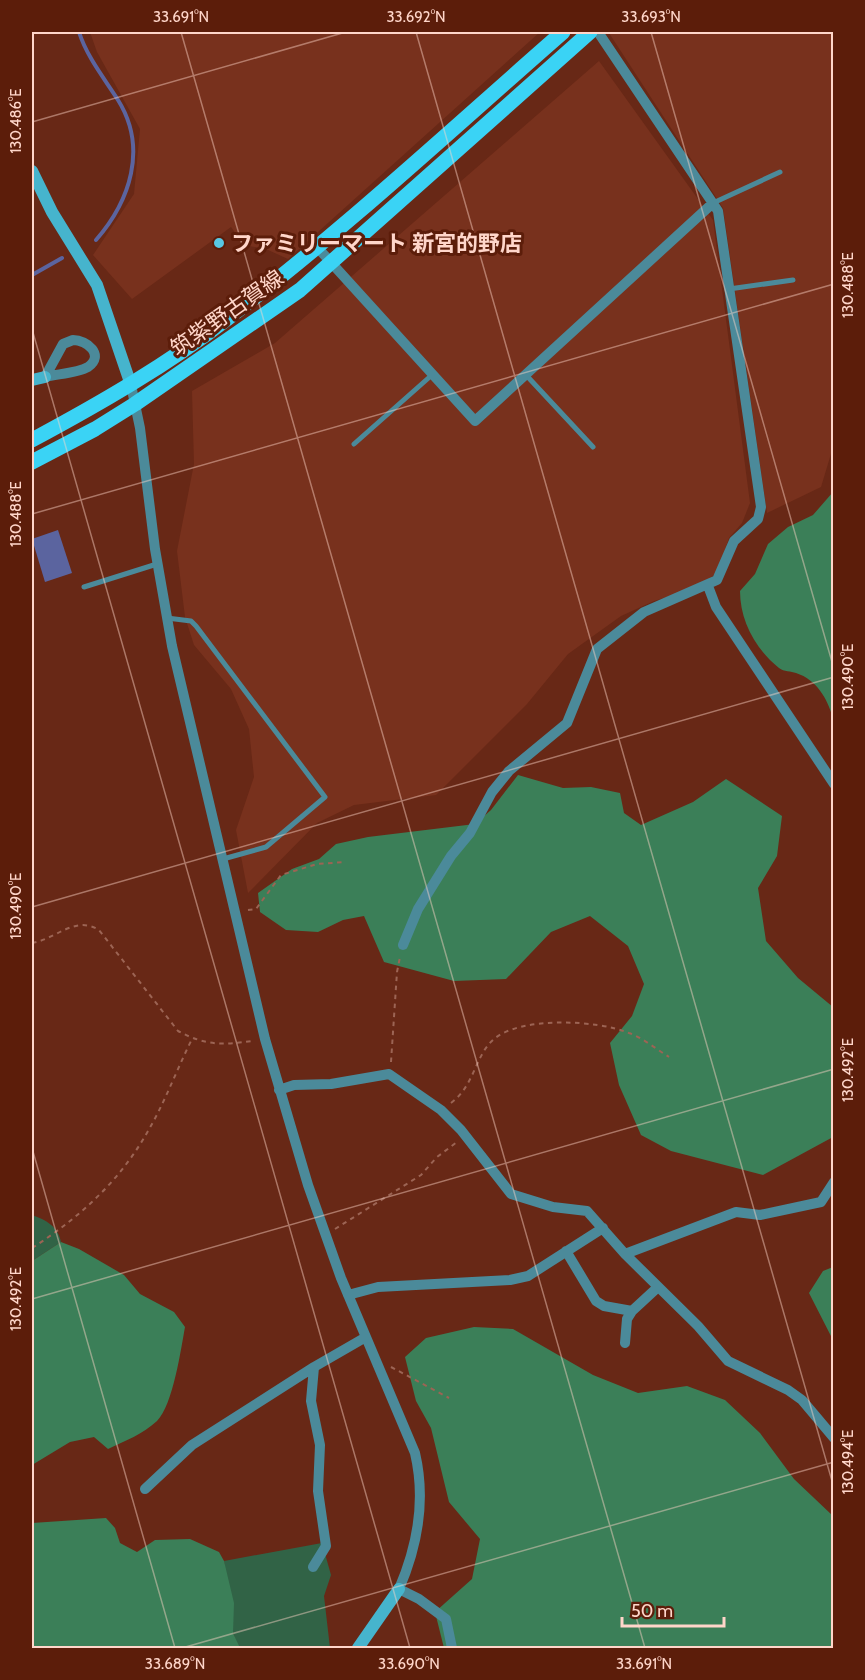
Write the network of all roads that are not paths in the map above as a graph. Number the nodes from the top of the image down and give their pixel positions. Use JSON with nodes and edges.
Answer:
{"nodes":[{"id":1,"x":563,"y":32,"type":"edge"},
{"id":2,"x":590,"y":32,"type":"edge"},
{"id":3,"x":597,"y":32,"type":"edge"},
{"id":4,"x":32,"y":171,"type":"edge"},
{"id":5,"x":780,"y":172,"type":"dead end"},
{"id":6,"x":713,"y":203,"type":"junction"},
{"id":7,"x":317,"y":247,"type":"junction"},
{"id":8,"x":331,"y":265,"type":"junction"},
{"id":9,"x":793,"y":280,"type":"dead end"},
{"id":10,"x":729,"y":289,"type":"junction"},
{"id":11,"x":433,"y":374,"type":"junction"},
{"id":12,"x":526,"y":375,"type":"junction"},
{"id":13,"x":45,"y":376,"type":"junction"},
{"id":14,"x":32,"y":380,"type":"edge"},
{"id":15,"x":131,"y":385,"type":"junction"},
{"id":16,"x":135,"y":404,"type":"junction"},
{"id":17,"x":32,"y":440,"type":"edge"},
{"id":18,"x":354,"y":444,"type":"dead end"},
{"id":19,"x":593,"y":447,"type":"dead end"},
{"id":20,"x":32,"y":462,"type":"edge"},
{"id":21,"x":158,"y":564,"type":"junction"},
{"id":22,"x":708,"y":586,"type":"junction"},
{"id":23,"x":84,"y":587,"type":"dead end"},
{"id":24,"x":167,"y":618,"type":"junction"},
{"id":25,"x":834,"y":784,"type":"edge"},
{"id":26,"x":222,"y":859,"type":"junction"},
{"id":27,"x":403,"y":945,"type":"road end"},
{"id":28,"x":279,"y":1090,"type":"junction"},
{"id":29,"x":834,"y":1182,"type":"edge"},
{"id":30,"x":603,"y":1228,"type":"junction"},
{"id":31,"x":566,"y":1251,"type":"junction"},
{"id":32,"x":625,"y":1254,"type":"junction"},
{"id":33,"x":658,"y":1287,"type":"junction"},
{"id":34,"x":348,"y":1295,"type":"junction"},
{"id":35,"x":632,"y":1311,"type":"junction"},
{"id":36,"x":366,"y":1337,"type":"junction"},
{"id":37,"x":625,"y":1342,"type":"dead end"},
{"id":38,"x":314,"y":1367,"type":"junction"},
{"id":39,"x":834,"y":1438,"type":"edge"},
{"id":40,"x":145,"y":1489,"type":"dead end"},
{"id":41,"x":312,"y":1567,"type":"dead end"},
{"id":42,"x":399,"y":1589,"type":"junction"},
{"id":43,"x":358,"y":1648,"type":"edge"},
{"id":44,"x":452,"y":1648,"type":"edge"}],
"edges":[{"from":1,"to":7,"type":"main road","name":"筑紫野古賀線"},
{"from":2,"to":8,"type":"main road","name":"筑紫野古賀線"},
{"from":3,"to":6,"type":"street"},
{"from":4,"to":15,"type":"street"},
{"from":5,"to":6,"type":"lane"},
{"from":6,"to":10,"type":"street"},
{"from":6,"to":12,"type":"street"},
{"from":7,"to":8,"type":"street"},
{"from":7,"to":15,"type":"main road","name":"筑紫野古賀線"},
{"from":8,"to":11,"type":"street"},
{"from":8,"to":16,"type":"main road","name":"筑紫野古賀線"},
{"from":9,"to":10,"type":"lane"},
{"from":10,"to":22,"type":"street"},
{"from":11,"to":12,"type":"street"},
{"from":11,"to":18,"type":"lane"},
{"from":12,"to":19,"type":"lane"},
{"from":13,"to":13,"type":"street"},
{"from":13,"to":14,"type":"street"},
{"from":15,"to":16,"type":"street"},
{"from":15,"to":17,"type":"main road","name":"筑紫野古賀線"},
{"from":16,"to":20,"type":"main road","name":"筑紫野古賀線"},
{"from":16,"to":21,"type":"street"},
{"from":21,"to":23,"type":"lane"},
{"from":21,"to":24,"type":"street"},
{"from":22,"to":25,"type":"street"},
{"from":22,"to":27,"type":"street"},
{"from":24,"to":26,"type":"street"},
{"from":24,"to":26,"type":"lane"},
{"from":26,"to":28,"type":"street"},
{"from":28,"to":30,"type":"street"},
{"from":28,"to":34,"type":"street"},
{"from":29,"to":32,"type":"street"},
{"from":30,"to":31,"type":"street"},
{"from":30,"to":32,"type":"street"},
{"from":31,"to":34,"type":"street"},
{"from":31,"to":35,"type":"street"},
{"from":32,"to":33,"type":"street"},
{"from":33,"to":35,"type":"street"},
{"from":33,"to":39,"type":"street"},
{"from":34,"to":36,"type":"street"},
{"from":35,"to":37,"type":"street"},
{"from":36,"to":38,"type":"street"},
{"from":36,"to":42,"type":"street"},
{"from":38,"to":40,"type":"street"},
{"from":38,"to":41,"type":"street"},
{"from":42,"to":43,"type":"street"},
{"from":42,"to":44,"type":"street"}]}
